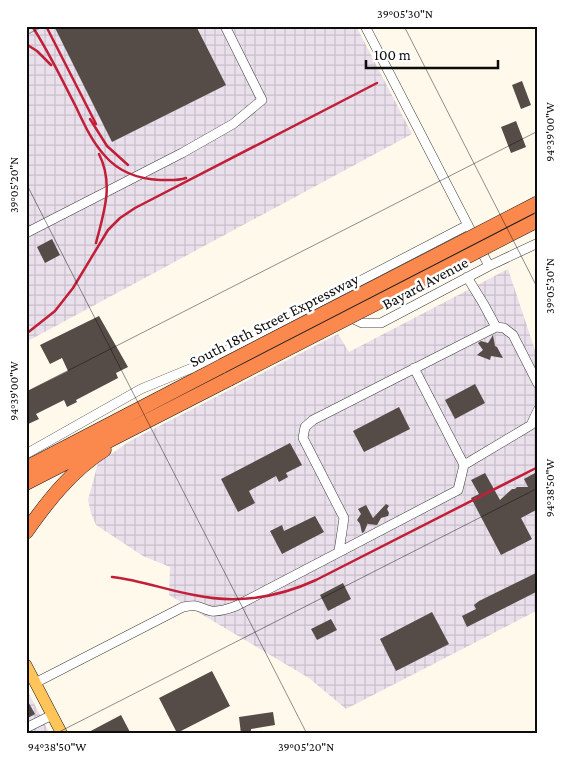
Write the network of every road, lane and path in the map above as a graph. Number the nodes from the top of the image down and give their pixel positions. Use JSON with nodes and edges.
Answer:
{"nodes":[{"id":1,"x":225,"y":26,"type":"edge"},
{"id":2,"x":365,"y":26,"type":"edge"},
{"id":3,"x":538,"y":203,"type":"edge"},
{"id":4,"x":538,"y":220,"type":"edge"},
{"id":5,"x":468,"y":224,"type":"junction"},
{"id":6,"x":26,"y":233,"type":"edge"},
{"id":7,"x":538,"y":243,"type":"edge"},
{"id":8,"x":489,"y":266,"type":"junction"},
{"id":9,"x":468,"y":277,"type":"junction"},
{"id":10,"x":496,"y":327,"type":"junction"},
{"id":11,"x":414,"y":368,"type":"junction"},
{"id":12,"x":538,"y":384,"type":"edge"},
{"id":13,"x":538,"y":410,"type":"edge"},
{"id":14,"x":148,"y":420,"type":"junction"},
{"id":15,"x":26,"y":454,"type":"edge"},
{"id":16,"x":464,"y":465,"type":"junction"},
{"id":17,"x":26,"y":468,"type":"edge"},
{"id":18,"x":26,"y":479,"type":"edge"},
{"id":19,"x":26,"y":483,"type":"edge"},
{"id":20,"x":26,"y":532,"type":"edge"},
{"id":21,"x":339,"y":552,"type":"junction"},
{"id":22,"x":26,"y":665,"type":"edge"},
{"id":23,"x":35,"y":683,"type":"junction"},
{"id":24,"x":52,"y":716,"type":"junction"},
{"id":25,"x":26,"y":728,"type":"edge"},
{"id":26,"x":62,"y":734,"type":"edge"}],
"edges":[{"from":1,"to":6,"type":"street"},
{"from":2,"to":5,"type":"street","name":"Bayard Avenue"},
{"from":3,"to":17,"type":"highway","name":"South 18th Street Expressway","bridge":true},
{"from":4,"to":14,"type":"highway","name":"South 18th Street Expressway","bridge":true},
{"from":5,"to":8,"type":"street","name":"Bayard Avenue"},
{"from":5,"to":15,"type":"street"},
{"from":7,"to":8,"type":"street"},
{"from":8,"to":9,"type":"street","name":"Bayard Avenue"},
{"from":9,"to":10,"type":"street"},
{"from":9,"to":18,"type":"street","name":"Bayard Avenue"},
{"from":10,"to":11,"type":"street"},
{"from":10,"to":12,"type":"street"},
{"from":11,"to":16,"type":"street"},
{"from":11,"to":21,"type":"street"},
{"from":13,"to":16,"type":"street"},
{"from":14,"to":19,"type":"highway","name":"South 18th Street Expressway"},
{"from":14,"to":20,"type":"highway"},
{"from":16,"to":21,"type":"street"},
{"from":21,"to":23,"type":"street"},
{"from":22,"to":23,"type":"main road"},
{"from":23,"to":24,"type":"main road"},
{"from":24,"to":25,"type":"street"},
{"from":24,"to":26,"type":"main road"}]}
